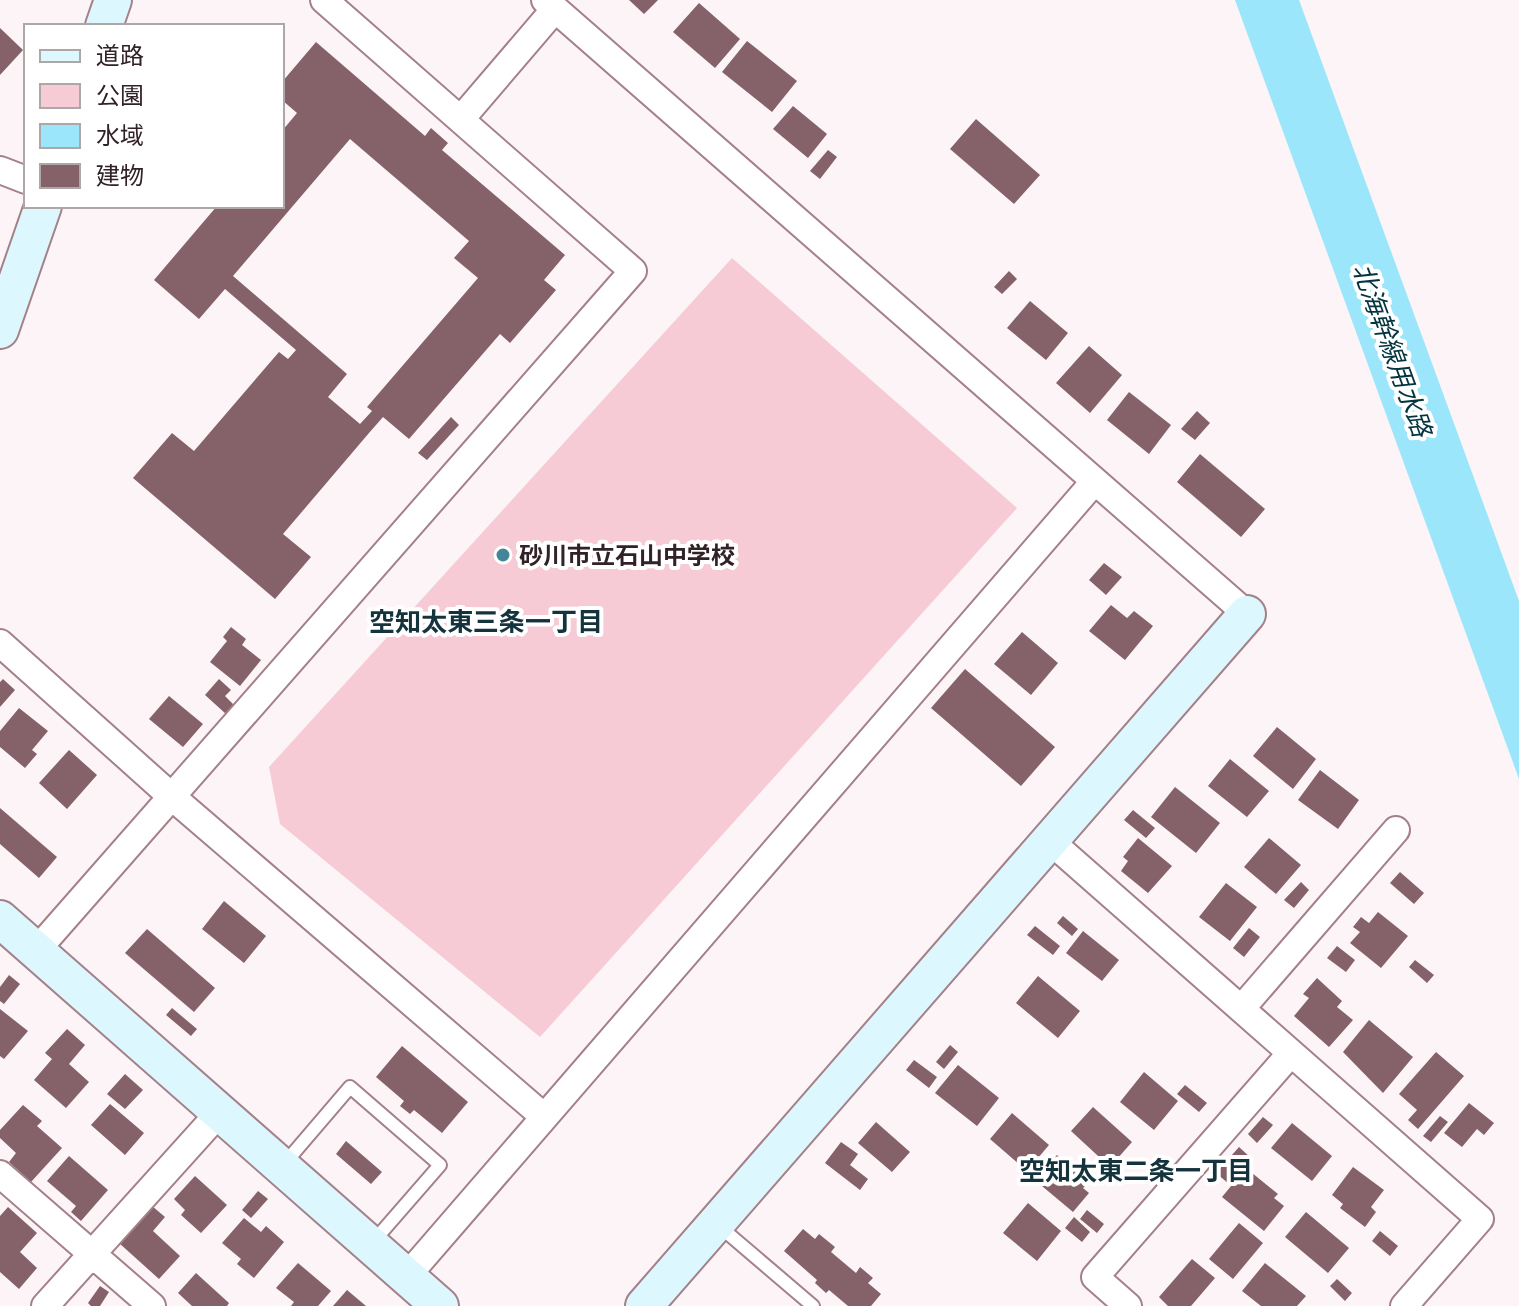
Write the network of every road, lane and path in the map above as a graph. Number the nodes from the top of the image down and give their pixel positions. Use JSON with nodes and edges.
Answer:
{"nodes":[{"id":1,"x":113,"y":0,"type":"edge"},
{"id":2,"x":324,"y":0,"type":"edge"},
{"id":3,"x":550,"y":5,"type":"edge"},
{"id":4,"x":105,"y":24,"type":"edge"},
{"id":5,"x":461,"y":119,"type":"junction"},
{"id":6,"x":0,"y":170,"type":"edge"},
{"id":7,"x":24,"y":179,"type":"edge"},
{"id":8,"x":42,"y":208,"type":"edge"},
{"id":9,"x":0,"y":330,"type":"edge"},
{"id":10,"x":1094,"y":482,"type":"junction"},
{"id":11,"x":1247,"y":614,"type":"joint"},
{"id":12,"x":0,"y":643,"type":"edge"},
{"id":13,"x":171,"y":796,"type":"junction"},
{"id":14,"x":1396,"y":830,"type":"dead end"},
{"id":15,"x":1049,"y":840,"type":"junction"},
{"id":16,"x":0,"y":919,"type":"edge"},
{"id":17,"x":36,"y":951,"type":"junction"},
{"id":18,"x":1241,"y":1009,"type":"junction"},
{"id":19,"x":1291,"y":1053,"type":"junction"},
{"id":20,"x":219,"y":1113,"type":"junction"},
{"id":21,"x":542,"y":1115,"type":"junction"},
{"id":22,"x":282,"y":1167,"type":"junction"},
{"id":23,"x":0,"y":1174,"type":"edge"},
{"id":24,"x":716,"y":1223,"type":"junction"},
{"id":25,"x":371,"y":1245,"type":"junction"},
{"id":26,"x":91,"y":1253,"type":"junction"},
{"id":27,"x":407,"y":1276,"type":"junction"},
{"id":28,"x":647,"y":1305,"type":"edge"},
{"id":29,"x":45,"y":1306,"type":"edge"},
{"id":30,"x":152,"y":1306,"type":"edge"},
{"id":31,"x":440,"y":1306,"type":"edge"},
{"id":32,"x":813,"y":1306,"type":"edge"},
{"id":33,"x":1128,"y":1306,"type":"edge"},
{"id":34,"x":1404,"y":1306,"type":"edge"}],
"edges":[{"from":1,"to":4,"type":"street"},
{"from":2,"to":5,"type":"street"},
{"from":3,"to":5,"type":"street"},
{"from":3,"to":10,"type":"street"},
{"from":5,"to":13,"type":"street"},
{"from":6,"to":7,"type":"street"},
{"from":8,"to":9,"type":"street"},
{"from":10,"to":11,"type":"street"},
{"from":10,"to":21,"type":"street"},
{"from":11,"to":15,"type":"street"},
{"from":12,"to":13,"type":"street"},
{"from":13,"to":17,"type":"street"},
{"from":13,"to":21,"type":"street"},
{"from":14,"to":18,"type":"street"},
{"from":15,"to":18,"type":"street"},
{"from":15,"to":24,"type":"street"},
{"from":16,"to":17,"type":"street"},
{"from":17,"to":20,"type":"street"},
{"from":18,"to":19,"type":"street"},
{"from":19,"to":33,"type":"street"},
{"from":19,"to":34,"type":"street"},
{"from":20,"to":22,"type":"street"},
{"from":20,"to":26,"type":"street"},
{"from":21,"to":27,"type":"street"},
{"from":22,"to":25,"type":"street"},
{"from":22,"to":25,"type":"lane"},
{"from":23,"to":26,"type":"street"},
{"from":24,"to":28,"type":"street"},
{"from":24,"to":32,"type":"lane"},
{"from":25,"to":27,"type":"street"},
{"from":26,"to":29,"type":"street"},
{"from":26,"to":30,"type":"street"},
{"from":27,"to":31,"type":"street"}]}
